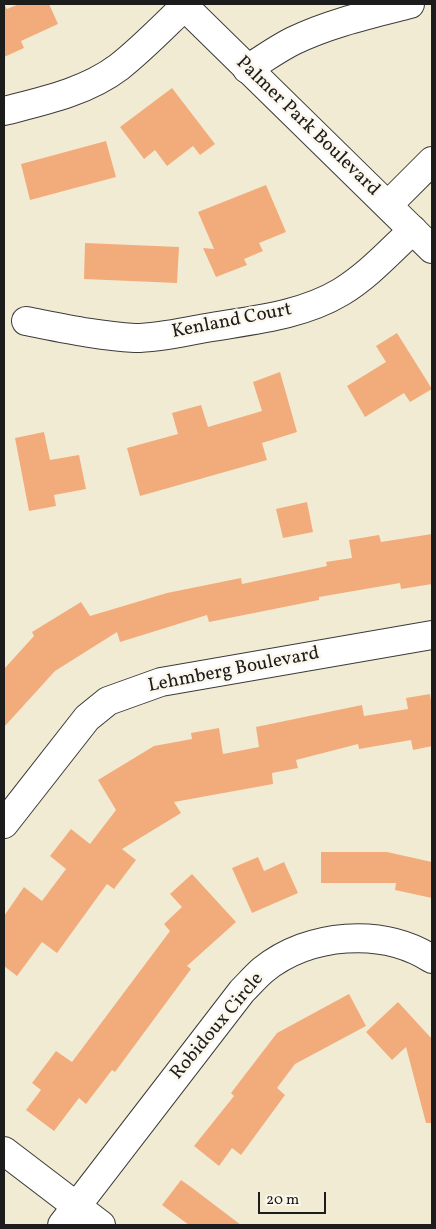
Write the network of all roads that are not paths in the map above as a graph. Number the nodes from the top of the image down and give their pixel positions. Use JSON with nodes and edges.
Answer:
{"nodes":[{"id":1,"x":410,"y":4,"type":"edge"},
{"id":2,"x":183,"y":5,"type":"edge"},
{"id":3,"x":247,"y":69,"type":"junction"},
{"id":4,"x":4,"y":111,"type":"edge"},
{"id":5,"x":432,"y":162,"type":"edge"},
{"id":6,"x":388,"y":205,"type":"junction"},
{"id":7,"x":413,"y":230,"type":"junction"},
{"id":8,"x":432,"y":249,"type":"edge"},
{"id":9,"x":26,"y":321,"type":"dead end"},
{"id":10,"x":432,"y":636,"type":"edge"},
{"id":11,"x":4,"y":824,"type":"edge"},
{"id":12,"x":432,"y":959,"type":"edge"},
{"id":13,"x":4,"y":1151,"type":"edge"},
{"id":14,"x":69,"y":1216,"type":"edge"},
{"id":15,"x":101,"y":1225,"type":"edge"}],
"edges":[{"from":1,"to":3,"type":"street"},
{"from":2,"to":3,"type":"street","name":"Palmer Park Boulevard"},
{"from":2,"to":4,"type":"street"},
{"from":3,"to":6,"type":"street","name":"Palmer Park Boulevard"},
{"from":5,"to":6,"type":"street"},
{"from":6,"to":7,"type":"street","name":"Palmer Park Boulevard"},
{"from":7,"to":8,"type":"street","name":"Palmer Park Boulevard"},
{"from":7,"to":9,"type":"street","name":"Kenland Court"},
{"from":10,"to":11,"type":"street","name":"Lehmberg Boulevard"},
{"from":12,"to":14,"type":"street","name":"Robidoux Circle"},
{"from":13,"to":14,"type":"street"},
{"from":14,"to":15,"type":"street"}]}
